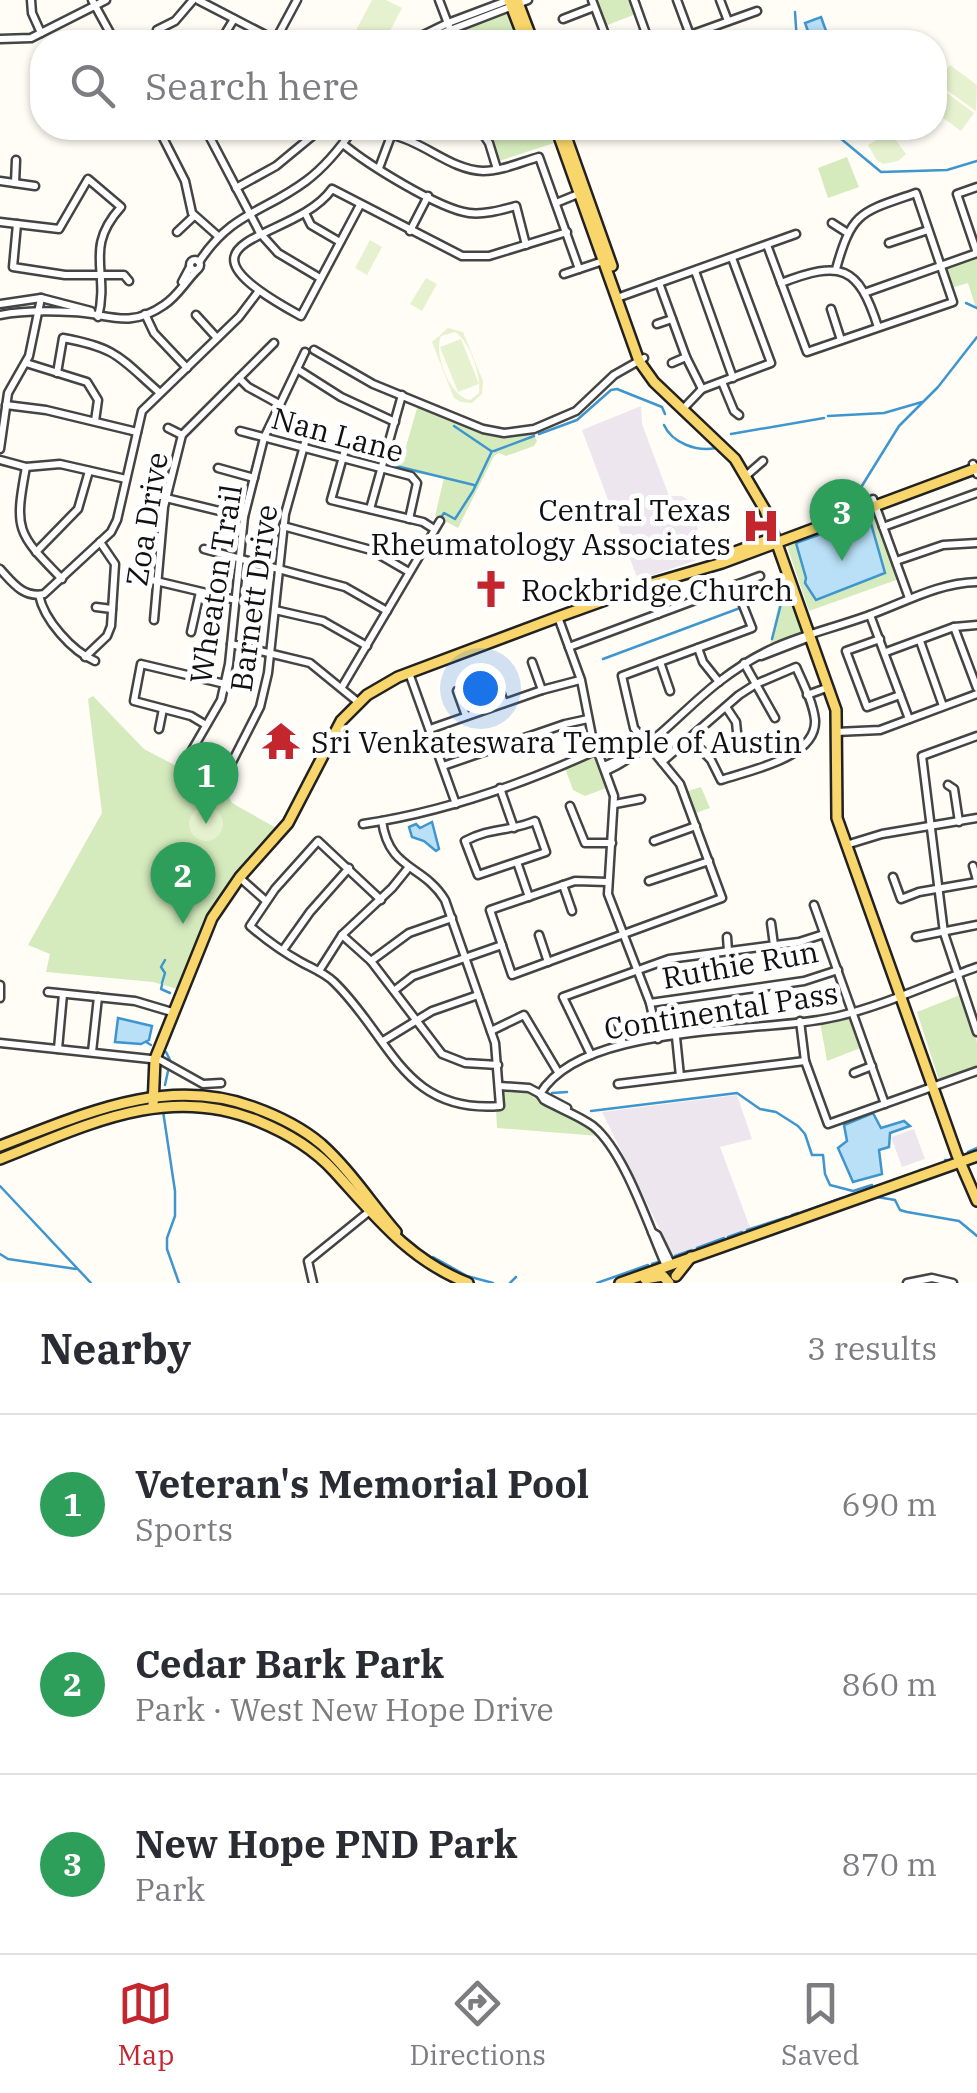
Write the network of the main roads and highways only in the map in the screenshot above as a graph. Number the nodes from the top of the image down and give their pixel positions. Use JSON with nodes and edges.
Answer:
{"nodes":[{"id":1,"x":516,"y":1,"type":"edge"},
{"id":2,"x":522,"y":30,"type":"edge"},
{"id":3,"x":528,"y":30,"type":"edge"},
{"id":4,"x":561,"y":140,"type":"edge"},
{"id":5,"x":568,"y":140,"type":"edge"},
{"id":6,"x":583,"y":192,"type":"junction"},
{"id":7,"x":619,"y":297,"type":"junction"},
{"id":8,"x":976,"y":467,"type":"edge"},
{"id":9,"x":874,"y":502,"type":"junction"},
{"id":10,"x":847,"y":509,"type":"junction"},
{"id":11,"x":826,"y":523,"type":"junction"},
{"id":12,"x":778,"y":539,"type":"junction"},
{"id":13,"x":812,"y":634,"type":"junction"},
{"id":14,"x":839,"y":732,"type":"junction"},
{"id":15,"x":242,"y":880,"type":"junction"},
{"id":16,"x":157,"y":1060,"type":"junction"},
{"id":17,"x":155,"y":1101,"type":"junction"},
{"id":18,"x":24,"y":1137,"type":"junction"},
{"id":19,"x":0,"y":1146,"type":"edge"},
{"id":20,"x":28,"y":1148,"type":"junction"},
{"id":21,"x":977,"y":1156,"type":"edge"},
{"id":22,"x":0,"y":1159,"type":"edge"},
{"id":23,"x":963,"y":1161,"type":"junction"},
{"id":24,"x":977,"y":1188,"type":"edge"},
{"id":25,"x":977,"y":1200,"type":"edge"},
{"id":26,"x":690,"y":1257,"type":"junction"},
{"id":27,"x":668,"y":1265,"type":"junction"},
{"id":28,"x":673,"y":1281,"type":"edge"},
{"id":29,"x":468,"y":1283,"type":"edge"},
{"id":30,"x":620,"y":1283,"type":"edge"},
{"id":31,"x":632,"y":1283,"type":"edge"}],
"edges":[{"from":1,"to":2,"type":"main road"},
{"from":1,"to":3,"type":"main road"},
{"from":4,"to":6,"type":"main road"},
{"from":5,"to":6,"type":"main road"},
{"from":6,"to":7,"type":"main road"},
{"from":6,"to":7,"type":"main road"},
{"from":7,"to":12,"type":"main road"},
{"from":8,"to":9,"type":"main road"},
{"from":9,"to":10,"type":"main road"},
{"from":9,"to":11,"type":"main road"},
{"from":10,"to":11,"type":"main road"},
{"from":10,"to":12,"type":"main road"},
{"from":11,"to":12,"type":"main road"},
{"from":12,"to":13,"type":"main road"},
{"from":12,"to":15,"type":"main road"},
{"from":13,"to":14,"type":"main road"},
{"from":13,"to":14,"type":"main road"},
{"from":14,"to":23,"type":"main road"},
{"from":15,"to":16,"type":"main road"},
{"from":15,"to":16,"type":"main road"},
{"from":16,"to":17,"type":"main road"},
{"from":17,"to":18,"type":"main road"},
{"from":17,"to":20,"type":"main road"},
{"from":17,"to":29,"type":"main road"},
{"from":18,"to":19,"type":"main road"},
{"from":18,"to":20,"type":"main road"},
{"from":20,"to":22,"type":"main road"},
{"from":21,"to":23,"type":"main road"},
{"from":23,"to":24,"type":"main road"},
{"from":23,"to":25,"type":"main road"},
{"from":23,"to":26,"type":"main road"},
{"from":26,"to":27,"type":"main road"},
{"from":26,"to":28,"type":"main road"},
{"from":27,"to":28,"type":"main road"},
{"from":27,"to":30,"type":"main road"},
{"from":28,"to":31,"type":"main road"}]}
